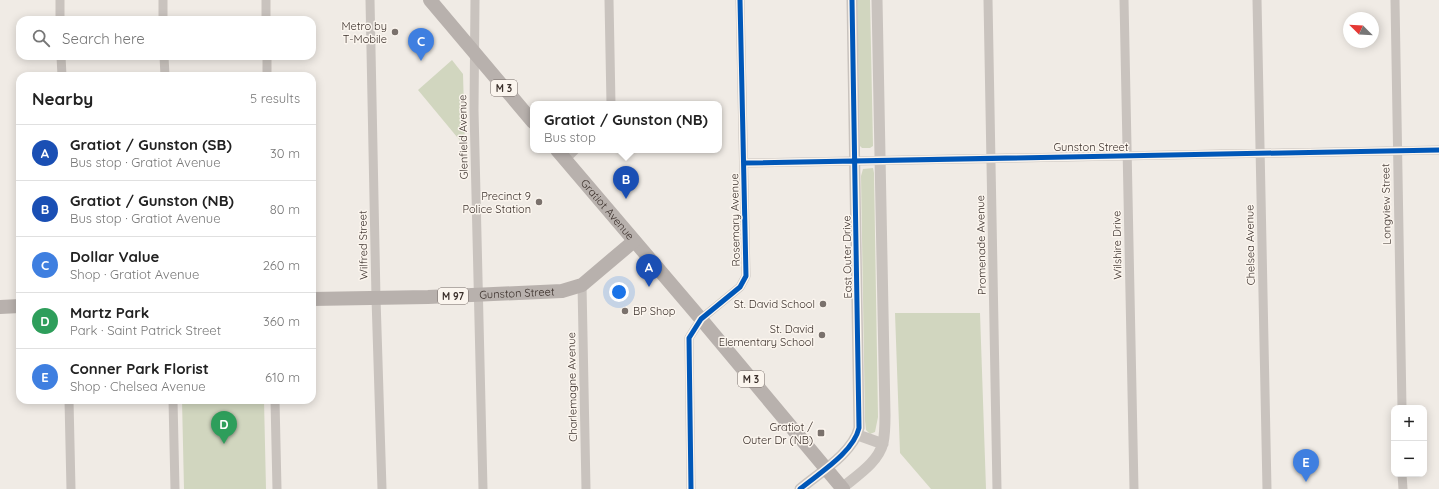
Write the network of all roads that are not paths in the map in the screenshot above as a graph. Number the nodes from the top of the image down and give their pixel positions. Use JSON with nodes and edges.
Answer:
{"nodes":[{"id":1,"x":60,"y":0,"type":"edge"},
{"id":2,"x":163,"y":0,"type":"edge"},
{"id":3,"x":266,"y":0,"type":"edge"},
{"id":4,"x":370,"y":0,"type":"edge"},
{"id":5,"x":430,"y":0,"type":"edge"},
{"id":6,"x":475,"y":0,"type":"edge"},
{"id":7,"x":609,"y":0,"type":"edge"},
{"id":8,"x":740,"y":0,"type":"edge"},
{"id":9,"x":852,"y":0,"type":"edge"},
{"id":10,"x":878,"y":0,"type":"edge"},
{"id":11,"x":988,"y":0,"type":"edge"},
{"id":12,"x":1124,"y":0,"type":"edge"},
{"id":13,"x":1257,"y":0,"type":"edge"},
{"id":14,"x":1395,"y":0,"type":"edge"},
{"id":15,"x":60,"y":16,"type":"edge"},
{"id":16,"x":163,"y":16,"type":"edge"},
{"id":17,"x":266,"y":16,"type":"edge"},
{"id":18,"x":475,"y":54,"type":"junction"},
{"id":19,"x":61,"y":60,"type":"edge"},
{"id":20,"x":164,"y":60,"type":"edge"},
{"id":21,"x":267,"y":60,"type":"edge"},
{"id":22,"x":62,"y":72,"type":"edge"},
{"id":23,"x":164,"y":72,"type":"edge"},
{"id":24,"x":268,"y":72,"type":"edge"},
{"id":25,"x":611,"y":101,"type":"edge"},
{"id":26,"x":530,"y":118,"type":"edge"},
{"id":27,"x":1439,"y":150,"type":"edge"},
{"id":28,"x":1398,"y":152,"type":"junction"},
{"id":29,"x":1260,"y":154,"type":"junction"},
{"id":30,"x":561,"y":155,"type":"edge"},
{"id":31,"x":1127,"y":156,"type":"junction"},
{"id":32,"x":991,"y":158,"type":"junction"},
{"id":33,"x":880,"y":160,"type":"junction"},
{"id":34,"x":855,"y":161,"type":"junction"},
{"id":35,"x":744,"y":163,"type":"junction"},
{"id":36,"x":634,"y":241,"type":"junction"},
{"id":37,"x":582,"y":284,"type":"junction"},
{"id":38,"x":478,"y":295,"type":"junction"},
{"id":39,"x":376,"y":298,"type":"junction"},
{"id":40,"x":316,"y":300,"type":"edge"},
{"id":41,"x":16,"y":306,"type":"edge"},
{"id":42,"x":0,"y":307,"type":"edge"},
{"id":43,"x":701,"y":319,"type":"junction"},
{"id":44,"x":69,"y":404,"type":"edge"},
{"id":45,"x":173,"y":404,"type":"edge"},
{"id":46,"x":275,"y":404,"type":"edge"},
{"id":47,"x":1402,"y":405,"type":"edge"},
{"id":48,"x":858,"y":436,"type":"junction"},
{"id":49,"x":883,"y":444,"type":"junction"},
{"id":50,"x":825,"y":468,"type":"junction"},
{"id":51,"x":1402,"y":477,"type":"edge"},
{"id":52,"x":72,"y":489,"type":"edge"},
{"id":53,"x":175,"y":489,"type":"edge"},
{"id":54,"x":277,"y":489,"type":"edge"},
{"id":55,"x":382,"y":489,"type":"edge"},
{"id":56,"x":483,"y":489,"type":"edge"},
{"id":57,"x":586,"y":489,"type":"edge"},
{"id":58,"x":692,"y":489,"type":"edge"},
{"id":59,"x":800,"y":489,"type":"edge"},
{"id":60,"x":842,"y":489,"type":"edge"},
{"id":61,"x":997,"y":489,"type":"edge"},
{"id":62,"x":1134,"y":489,"type":"edge"},
{"id":63,"x":1267,"y":489,"type":"edge"},
{"id":64,"x":1402,"y":489,"type":"edge"}],
"edges":[{"from":1,"to":15,"type":"street"},
{"from":2,"to":16,"type":"street"},
{"from":3,"to":17,"type":"street"},
{"from":4,"to":39,"type":"street","name":"Wilfred Street"},
{"from":5,"to":18,"type":"main road","number":"M 3"},
{"from":6,"to":18,"type":"street","name":"Glenfield Avenue"},
{"from":7,"to":25,"type":"street"},
{"from":8,"to":35,"type":"street","name":"Rosemary Avenue"},
{"from":9,"to":34,"type":"street","name":"East Outer Drive"},
{"from":10,"to":33,"type":"street"},
{"from":11,"to":32,"type":"street","name":"Promenade Avenue"},
{"from":12,"to":31,"type":"street","name":"Wilshire Drive"},
{"from":13,"to":29,"type":"street","name":"Chelsea Avenue"},
{"from":14,"to":28,"type":"street","name":"Longview Street"},
{"from":18,"to":26,"type":"main road","number":"M 3"},
{"from":18,"to":38,"type":"street","name":"Glenfield Avenue"},
{"from":19,"to":22,"type":"street"},
{"from":20,"to":23,"type":"street"},
{"from":21,"to":24,"type":"street"},
{"from":27,"to":28,"type":"street","name":"Gunston Street"},
{"from":28,"to":29,"type":"street","name":"Gunston Street"},
{"from":28,"to":47,"type":"street","name":"Longview Street"},
{"from":29,"to":31,"type":"street","name":"Gunston Street"},
{"from":29,"to":63,"type":"street","name":"Chelsea Avenue"},
{"from":30,"to":36,"type":"main road","name":"Gratiot Avenue","number":"M 3"},
{"from":31,"to":32,"type":"street","name":"Gunston Street"},
{"from":31,"to":62,"type":"street","name":"Wilshire Drive"},
{"from":32,"to":33,"type":"street","name":"Gunston Street"},
{"from":32,"to":61,"type":"street","name":"Promenade Avenue"},
{"from":33,"to":34,"type":"street","name":"Gunston Street"},
{"from":33,"to":49,"type":"street"},
{"from":34,"to":35,"type":"street","name":"Gunston Street"},
{"from":34,"to":48,"type":"street","name":"East Outer Drive"},
{"from":35,"to":43,"type":"street","name":"Rosemary Avenue"},
{"from":36,"to":37,"type":"main road","name":"Gunston Street","number":"M 97"},
{"from":36,"to":43,"type":"main road","name":"Gratiot Avenue","number":"M 3"},
{"from":37,"to":38,"type":"main road","name":"Gunston Street","number":"M 97"},
{"from":37,"to":57,"type":"street","name":"Charlemagne Avenue"},
{"from":38,"to":39,"type":"main road","name":"Gunston Street","number":"M 97"},
{"from":38,"to":56,"type":"street","name":"Glenfield Avenue"},
{"from":39,"to":40,"type":"main road","name":"Gunston Street","number":"M 97"},
{"from":39,"to":55,"type":"street","name":"Wilfred Street"},
{"from":41,"to":42,"type":"main road"},
{"from":43,"to":50,"type":"main road","name":"Gratiot Avenue","number":"M 3"},
{"from":43,"to":58,"type":"street","name":"Rosemary Avenue"},
{"from":44,"to":52,"type":"street"},
{"from":45,"to":53,"type":"street"},
{"from":46,"to":54,"type":"street"},
{"from":48,"to":49,"type":"street"},
{"from":48,"to":50,"type":"street"},
{"from":49,"to":60,"type":"street"},
{"from":50,"to":59,"type":"street"},
{"from":50,"to":60,"type":"main road","name":"Gratiot Avenue","number":"M 3"},
{"from":51,"to":64,"type":"street"}]}
